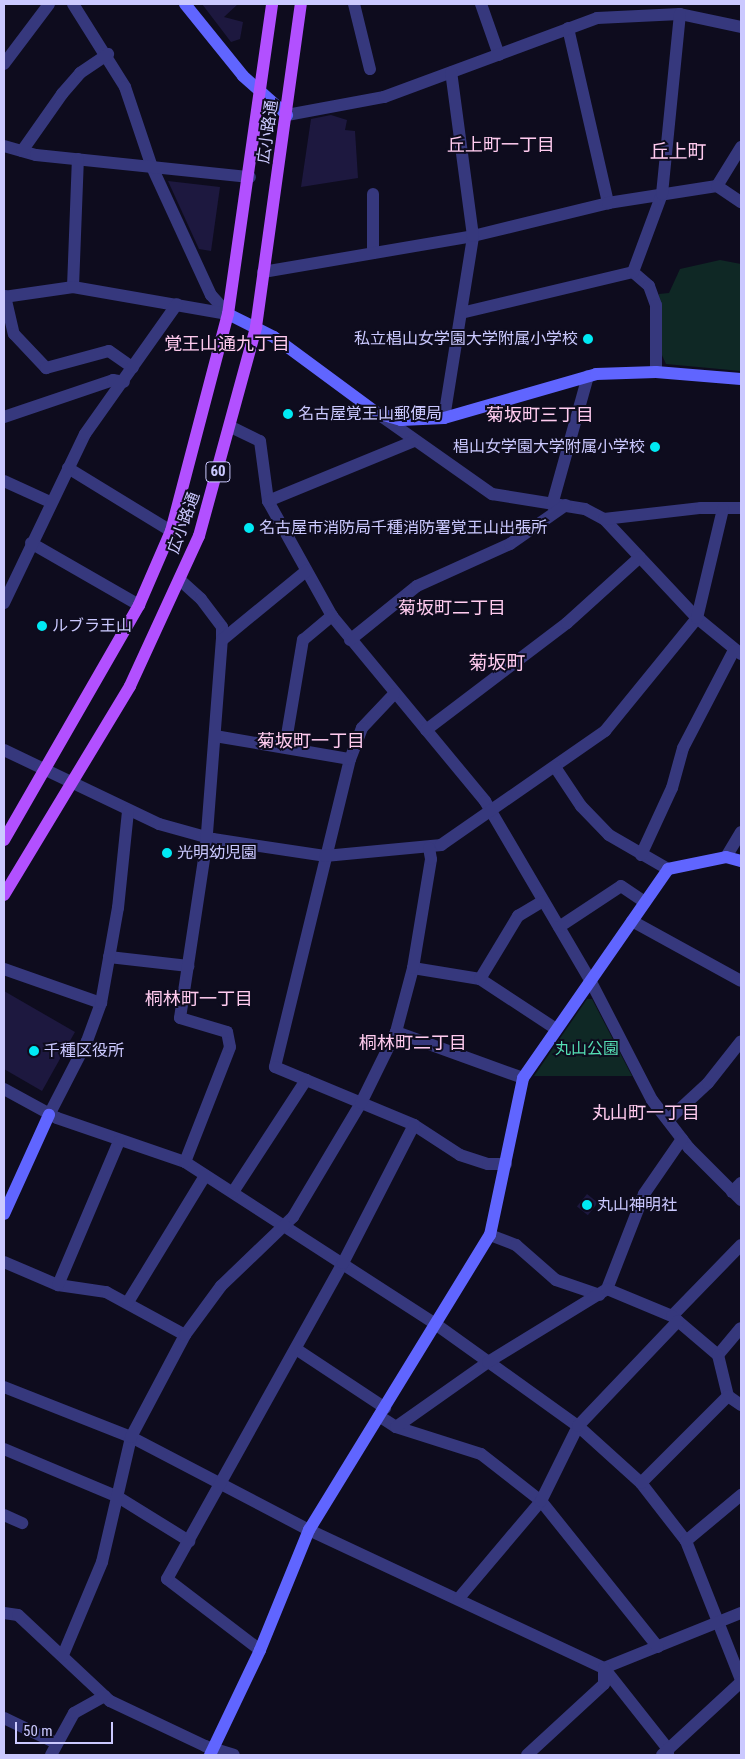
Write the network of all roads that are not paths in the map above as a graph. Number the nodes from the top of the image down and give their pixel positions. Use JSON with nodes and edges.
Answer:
{"nodes":[{"id":1,"x":49,"y":4,"type":"edge"},
{"id":2,"x":73,"y":4,"type":"edge"},
{"id":3,"x":184,"y":4,"type":"edge"},
{"id":4,"x":272,"y":4,"type":"edge"},
{"id":5,"x":301,"y":4,"type":"edge"},
{"id":6,"x":354,"y":4,"type":"edge"},
{"id":7,"x":481,"y":4,"type":"edge"},
{"id":8,"x":680,"y":14,"type":"junction"},
{"id":9,"x":741,"y":27,"type":"edge"},
{"id":10,"x":568,"y":28,"type":"junction"},
{"id":11,"x":108,"y":54,"type":"junction"},
{"id":12,"x":499,"y":55,"type":"junction"},
{"id":13,"x":4,"y":64,"type":"edge"},
{"id":14,"x":370,"y":69,"type":"dead end"},
{"id":15,"x":450,"y":72,"type":"junction"},
{"id":16,"x":259,"y":90,"type":"junction"},
{"id":17,"x":287,"y":115,"type":"junction"},
{"id":18,"x":4,"y":146,"type":"edge"},
{"id":19,"x":741,"y":147,"type":"edge"},
{"id":20,"x":22,"y":151,"type":"junction"},
{"id":21,"x":78,"y":160,"type":"junction"},
{"id":22,"x":152,"y":167,"type":"junction"},
{"id":23,"x":250,"y":177,"type":"junction"},
{"id":24,"x":717,"y":186,"type":"junction"},
{"id":25,"x":373,"y":194,"type":"dead end"},
{"id":26,"x":662,"y":194,"type":"junction"},
{"id":27,"x":741,"y":202,"type":"edge"},
{"id":28,"x":608,"y":203,"type":"junction"},
{"id":29,"x":473,"y":236,"type":"junction"},
{"id":30,"x":373,"y":253,"type":"junction"},
{"id":31,"x":263,"y":272,"type":"junction"},
{"id":32,"x":634,"y":272,"type":"junction"},
{"id":33,"x":74,"y":287,"type":"junction"},
{"id":34,"x":4,"y":296,"type":"edge"},
{"id":35,"x":176,"y":304,"type":"junction"},
{"id":36,"x":461,"y":312,"type":"junction"},
{"id":37,"x":228,"y":314,"type":"junction"},
{"id":38,"x":256,"y":327,"type":"junction"},
{"id":39,"x":133,"y":368,"type":"junction"},
{"id":40,"x":656,"y":372,"type":"junction"},
{"id":41,"x":588,"y":376,"type":"junction"},
{"id":42,"x":741,"y":379,"type":"edge"},
{"id":43,"x":124,"y":382,"type":"junction"},
{"id":44,"x":377,"y":413,"type":"junction"},
{"id":45,"x":4,"y":416,"type":"edge"},
{"id":46,"x":444,"y":418,"type":"junction"},
{"id":47,"x":231,"y":427,"type":"junction"},
{"id":48,"x":414,"y":441,"type":"junction"},
{"id":49,"x":68,"y":468,"type":"junction"},
{"id":50,"x":4,"y":481,"type":"edge"},
{"id":51,"x":268,"y":501,"type":"junction"},
{"id":52,"x":50,"y":502,"type":"junction"},
{"id":53,"x":552,"y":505,"type":"junction"},
{"id":54,"x":566,"y":505,"type":"junction"},
{"id":55,"x":741,"y":508,"type":"edge"},
{"id":56,"x":724,"y":509,"type":"junction"},
{"id":57,"x":604,"y":519,"type":"junction"},
{"id":58,"x":171,"y":531,"type":"junction"},
{"id":59,"x":30,"y":543,"type":"junction"},
{"id":60,"x":640,"y":557,"type":"junction"},
{"id":61,"x":306,"y":571,"type":"junction"},
{"id":62,"x":180,"y":580,"type":"junction"},
{"id":63,"x":4,"y":603,"type":"edge"},
{"id":64,"x":139,"y":605,"type":"junction"},
{"id":65,"x":332,"y":616,"type":"junction"},
{"id":66,"x":698,"y":618,"type":"junction"},
{"id":67,"x":222,"y":640,"type":"junction"},
{"id":68,"x":350,"y":640,"type":"junction"},
{"id":69,"x":738,"y":652,"type":"edge"},
{"id":70,"x":394,"y":694,"type":"junction"},
{"id":71,"x":426,"y":730,"type":"junction"},
{"id":72,"x":215,"y":736,"type":"junction"},
{"id":73,"x":285,"y":747,"type":"junction"},
{"id":74,"x":4,"y":750,"type":"edge"},
{"id":75,"x":350,"y":759,"type":"junction"},
{"id":76,"x":555,"y":767,"type":"junction"},
{"id":77,"x":45,"y":771,"type":"junction"},
{"id":78,"x":72,"y":784,"type":"junction"},
{"id":79,"x":490,"y":809,"type":"junction"},
{"id":80,"x":128,"y":811,"type":"junction"},
{"id":81,"x":741,"y":832,"type":"edge"},
{"id":82,"x":206,"y":836,"type":"junction"},
{"id":83,"x":4,"y":840,"type":"edge"},
{"id":84,"x":429,"y":848,"type":"junction"},
{"id":85,"x":641,"y":855,"type":"junction"},
{"id":86,"x":325,"y":856,"type":"junction"},
{"id":87,"x":726,"y":857,"type":"junction"},
{"id":88,"x":741,"y":861,"type":"edge"},
{"id":89,"x":668,"y":869,"type":"junction"},
{"id":90,"x":4,"y":896,"type":"edge"},
{"id":91,"x":543,"y":901,"type":"junction"},
{"id":92,"x":646,"y":902,"type":"junction"},
{"id":93,"x":632,"y":921,"type":"junction"},
{"id":94,"x":559,"y":927,"type":"junction"},
{"id":95,"x":110,"y":957,"type":"junction"},
{"id":96,"x":188,"y":966,"type":"junction"},
{"id":97,"x":413,"y":968,"type":"junction"},
{"id":98,"x":4,"y":969,"type":"edge"},
{"id":99,"x":480,"y":979,"type":"junction"},
{"id":100,"x":590,"y":980,"type":"junction"},
{"id":101,"x":741,"y":981,"type":"edge"},
{"id":102,"x":101,"y":1003,"type":"junction"},
{"id":103,"x":556,"y":1029,"type":"junction"},
{"id":104,"x":396,"y":1032,"type":"junction"},
{"id":105,"x":741,"y":1041,"type":"edge"},
{"id":106,"x":523,"y":1078,"type":"junction"},
{"id":107,"x":306,"y":1080,"type":"junction"},
{"id":108,"x":4,"y":1089,"type":"edge"},
{"id":109,"x":361,"y":1104,"type":"junction"},
{"id":110,"x":49,"y":1115,"type":"junction"},
{"id":111,"x":668,"y":1120,"type":"junction"},
{"id":112,"x":414,"y":1125,"type":"junction"},
{"id":113,"x":682,"y":1139,"type":"junction"},
{"id":114,"x":119,"y":1141,"type":"junction"},
{"id":115,"x":185,"y":1162,"type":"junction"},
{"id":116,"x":506,"y":1164,"type":"junction"},
{"id":117,"x":205,"y":1176,"type":"junction"},
{"id":118,"x":741,"y":1183,"type":"edge"},
{"id":119,"x":233,"y":1192,"type":"junction"},
{"id":120,"x":737,"y":1196,"type":"edge"},
{"id":121,"x":4,"y":1214,"type":"edge"},
{"id":122,"x":286,"y":1224,"type":"junction"},
{"id":123,"x":490,"y":1235,"type":"junction"},
{"id":124,"x":741,"y":1245,"type":"edge"},
{"id":125,"x":4,"y":1262,"type":"edge"},
{"id":126,"x":343,"y":1263,"type":"junction"},
{"id":127,"x":58,"y":1285,"type":"junction"},
{"id":128,"x":603,"y":1292,"type":"junction"},
{"id":129,"x":128,"y":1302,"type":"junction"},
{"id":130,"x":675,"y":1318,"type":"junction"},
{"id":131,"x":434,"y":1324,"type":"junction"},
{"id":132,"x":741,"y":1328,"type":"edge"},
{"id":133,"x":185,"y":1335,"type":"junction"},
{"id":134,"x":296,"y":1349,"type":"junction"},
{"id":135,"x":718,"y":1355,"type":"junction"},
{"id":136,"x":488,"y":1362,"type":"junction"},
{"id":137,"x":4,"y":1387,"type":"edge"},
{"id":138,"x":728,"y":1396,"type":"junction"},
{"id":139,"x":741,"y":1405,"type":"edge"},
{"id":140,"x":382,"y":1412,"type":"junction"},
{"id":141,"x":578,"y":1426,"type":"junction"},
{"id":142,"x":396,"y":1427,"type":"junction"},
{"id":143,"x":131,"y":1437,"type":"junction"},
{"id":144,"x":4,"y":1449,"type":"edge"},
{"id":145,"x":641,"y":1483,"type":"junction"},
{"id":146,"x":221,"y":1484,"type":"junction"},
{"id":147,"x":741,"y":1495,"type":"edge"},
{"id":148,"x":118,"y":1498,"type":"junction"},
{"id":149,"x":541,"y":1501,"type":"junction"},
{"id":150,"x":4,"y":1515,"type":"edge"},
{"id":151,"x":22,"y":1523,"type":"dead end"},
{"id":152,"x":309,"y":1530,"type":"junction"},
{"id":153,"x":686,"y":1540,"type":"junction"},
{"id":154,"x":189,"y":1541,"type":"junction"},
{"id":155,"x":459,"y":1598,"type":"junction"},
{"id":156,"x":4,"y":1613,"type":"edge"},
{"id":157,"x":741,"y":1613,"type":"edge"},
{"id":158,"x":720,"y":1623,"type":"junction"},
{"id":159,"x":658,"y":1647,"type":"junction"},
{"id":160,"x":260,"y":1650,"type":"junction"},
{"id":161,"x":63,"y":1655,"type":"junction"},
{"id":162,"x":604,"y":1668,"type":"junction"},
{"id":163,"x":741,"y":1681,"type":"edge"},
{"id":164,"x":105,"y":1696,"type":"junction"},
{"id":165,"x":4,"y":1718,"type":"edge"},
{"id":166,"x":56,"y":1743,"type":"junction"},
{"id":167,"x":211,"y":1752,"type":"edge"},
{"id":168,"x":666,"y":1753,"type":"edge"},
{"id":169,"x":51,"y":1755,"type":"edge"},
{"id":170,"x":234,"y":1755,"type":"edge"},
{"id":171,"x":527,"y":1755,"type":"edge"}],
"edges":[{"from":1,"to":13,"type":"street"},
{"from":2,"to":11,"type":"street"},
{"from":3,"to":16,"type":"street"},
{"from":4,"to":16,"type":"main road","name":"広小路通","number":"60"},
{"from":5,"to":17,"type":"main road","name":"広小路通","number":"60"},
{"from":6,"to":14,"type":"street"},
{"from":7,"to":12,"type":"street"},
{"from":8,"to":9,"type":"street"},
{"from":8,"to":10,"type":"street"},
{"from":8,"to":26,"type":"street"},
{"from":10,"to":12,"type":"street"},
{"from":10,"to":28,"type":"street"},
{"from":11,"to":20,"type":"street"},
{"from":11,"to":22,"type":"street"},
{"from":12,"to":15,"type":"street"},
{"from":15,"to":17,"type":"street"},
{"from":15,"to":29,"type":"street"},
{"from":16,"to":17,"type":"street"},
{"from":16,"to":23,"type":"main road","name":"広小路通","number":"60"},
{"from":17,"to":31,"type":"main road","name":"広小路通","number":"60"},
{"from":18,"to":20,"type":"street"},
{"from":19,"to":24,"type":"street"},
{"from":20,"to":21,"type":"street"},
{"from":21,"to":22,"type":"street"},
{"from":21,"to":33,"type":"street"},
{"from":22,"to":23,"type":"street"},
{"from":22,"to":37,"type":"street"},
{"from":23,"to":37,"type":"main road","name":"広小路通","number":"60"},
{"from":24,"to":26,"type":"street"},
{"from":24,"to":27,"type":"street"},
{"from":25,"to":30,"type":"street"},
{"from":26,"to":28,"type":"street"},
{"from":26,"to":32,"type":"street"},
{"from":28,"to":29,"type":"street"},
{"from":29,"to":30,"type":"street"},
{"from":29,"to":36,"type":"street"},
{"from":30,"to":31,"type":"street"},
{"from":31,"to":38,"type":"main road","name":"広小路通","number":"60"},
{"from":32,"to":36,"type":"street"},
{"from":32,"to":40,"type":"street"},
{"from":33,"to":34,"type":"street"},
{"from":33,"to":35,"type":"street"},
{"from":34,"to":39,"type":"street"},
{"from":35,"to":37,"type":"street"},
{"from":35,"to":39,"type":"street"},
{"from":36,"to":46,"type":"street"},
{"from":37,"to":38,"type":"street"},
{"from":37,"to":58,"type":"main road","name":"広小路通","number":"60"},
{"from":38,"to":44,"type":"street"},
{"from":38,"to":47,"type":"main road","name":"広小路通","number":"60"},
{"from":39,"to":43,"type":"street"},
{"from":40,"to":41,"type":"street"},
{"from":40,"to":42,"type":"street"},
{"from":41,"to":46,"type":"street"},
{"from":41,"to":53,"type":"street"},
{"from":43,"to":45,"type":"street"},
{"from":43,"to":49,"type":"street"},
{"from":44,"to":46,"type":"street"},
{"from":44,"to":48,"type":"street"},
{"from":47,"to":51,"type":"street"},
{"from":47,"to":62,"type":"main road","name":"広小路通","number":"60"},
{"from":48,"to":51,"type":"street"},
{"from":48,"to":53,"type":"street"},
{"from":49,"to":52,"type":"street"},
{"from":49,"to":58,"type":"street"},
{"from":50,"to":52,"type":"street"},
{"from":51,"to":61,"type":"street"},
{"from":52,"to":59,"type":"street"},
{"from":53,"to":54,"type":"street"},
{"from":54,"to":57,"type":"street"},
{"from":54,"to":68,"type":"street"},
{"from":55,"to":56,"type":"street"},
{"from":56,"to":57,"type":"street"},
{"from":56,"to":66,"type":"street"},
{"from":57,"to":60,"type":"street"},
{"from":58,"to":64,"type":"main road","name":"広小路通","number":"60"},
{"from":59,"to":63,"type":"street"},
{"from":59,"to":64,"type":"street"},
{"from":60,"to":66,"type":"street"},
{"from":60,"to":71,"type":"street"},
{"from":61,"to":65,"type":"street"},
{"from":61,"to":67,"type":"street"},
{"from":62,"to":67,"type":"street"},
{"from":62,"to":78,"type":"main road","name":"広小路通","number":"60"},
{"from":64,"to":77,"type":"main road","name":"広小路通","number":"60"},
{"from":65,"to":68,"type":"street"},
{"from":65,"to":73,"type":"street"},
{"from":66,"to":69,"type":"street"},
{"from":66,"to":76,"type":"street"},
{"from":67,"to":72,"type":"street"},
{"from":68,"to":70,"type":"street"},
{"from":69,"to":85,"type":"street"},
{"from":70,"to":71,"type":"street"},
{"from":70,"to":75,"type":"street"},
{"from":71,"to":79,"type":"street"},
{"from":72,"to":73,"type":"street"},
{"from":72,"to":82,"type":"street"},
{"from":73,"to":75,"type":"street"},
{"from":74,"to":77,"type":"street"},
{"from":75,"to":86,"type":"street"},
{"from":76,"to":79,"type":"street"},
{"from":76,"to":85,"type":"street"},
{"from":77,"to":78,"type":"street"},
{"from":77,"to":83,"type":"main road","name":"広小路通","number":"60"},
{"from":78,"to":80,"type":"street"},
{"from":78,"to":90,"type":"main road","name":"広小路通","number":"60"},
{"from":79,"to":84,"type":"street"},
{"from":79,"to":91,"type":"street"},
{"from":80,"to":82,"type":"street"},
{"from":80,"to":95,"type":"street"},
{"from":81,"to":87,"type":"street"},
{"from":82,"to":86,"type":"street"},
{"from":82,"to":96,"type":"street"},
{"from":84,"to":86,"type":"street"},
{"from":84,"to":97,"type":"street"},
{"from":85,"to":89,"type":"street"},
{"from":86,"to":107,"type":"street"},
{"from":87,"to":88,"type":"street"},
{"from":87,"to":89,"type":"street"},
{"from":89,"to":92,"type":"street"},
{"from":91,"to":94,"type":"street"},
{"from":91,"to":99,"type":"street"},
{"from":92,"to":93,"type":"street"},
{"from":92,"to":94,"type":"street"},
{"from":93,"to":100,"type":"street"},
{"from":93,"to":101,"type":"street"},
{"from":94,"to":100,"type":"street"},
{"from":95,"to":96,"type":"street"},
{"from":95,"to":102,"type":"street"},
{"from":96,"to":115,"type":"street"},
{"from":97,"to":99,"type":"street"},
{"from":97,"to":104,"type":"street"},
{"from":98,"to":102,"type":"street"},
{"from":99,"to":103,"type":"street"},
{"from":100,"to":103,"type":"street"},
{"from":100,"to":111,"type":"street"},
{"from":102,"to":110,"type":"street"},
{"from":103,"to":106,"type":"street"},
{"from":104,"to":106,"type":"street"},
{"from":104,"to":109,"type":"street"},
{"from":105,"to":111,"type":"street"},
{"from":106,"to":116,"type":"street"},
{"from":107,"to":109,"type":"street"},
{"from":107,"to":119,"type":"street"},
{"from":108,"to":110,"type":"street"},
{"from":109,"to":112,"type":"street"},
{"from":109,"to":122,"type":"street"},
{"from":110,"to":114,"type":"street"},
{"from":110,"to":121,"type":"street"},
{"from":111,"to":113,"type":"street"},
{"from":112,"to":116,"type":"street"},
{"from":112,"to":126,"type":"street"},
{"from":113,"to":120,"type":"street"},
{"from":113,"to":128,"type":"street"},
{"from":114,"to":115,"type":"street"},
{"from":114,"to":127,"type":"street"},
{"from":115,"to":117,"type":"street"},
{"from":116,"to":123,"type":"street"},
{"from":117,"to":119,"type":"street"},
{"from":117,"to":129,"type":"street"},
{"from":118,"to":120,"type":"street"},
{"from":119,"to":122,"type":"street"},
{"from":122,"to":126,"type":"street"},
{"from":122,"to":133,"type":"street"},
{"from":123,"to":128,"type":"street"},
{"from":123,"to":131,"type":"street"},
{"from":124,"to":130,"type":"street"},
{"from":125,"to":127,"type":"street"},
{"from":126,"to":131,"type":"street"},
{"from":126,"to":134,"type":"street"},
{"from":127,"to":129,"type":"street"},
{"from":128,"to":130,"type":"street"},
{"from":128,"to":136,"type":"street"},
{"from":129,"to":133,"type":"street"},
{"from":130,"to":135,"type":"street"},
{"from":130,"to":141,"type":"street"},
{"from":131,"to":136,"type":"street"},
{"from":131,"to":140,"type":"street"},
{"from":132,"to":135,"type":"street"},
{"from":133,"to":143,"type":"street"},
{"from":134,"to":140,"type":"street"},
{"from":134,"to":146,"type":"street"},
{"from":135,"to":138,"type":"street"},
{"from":136,"to":141,"type":"street"},
{"from":136,"to":142,"type":"street"},
{"from":137,"to":143,"type":"street"},
{"from":138,"to":139,"type":"street"},
{"from":138,"to":145,"type":"street"},
{"from":140,"to":142,"type":"street"},
{"from":140,"to":152,"type":"street"},
{"from":141,"to":145,"type":"street"},
{"from":141,"to":149,"type":"street"},
{"from":142,"to":149,"type":"street"},
{"from":143,"to":146,"type":"street"},
{"from":143,"to":148,"type":"street"},
{"from":144,"to":148,"type":"street"},
{"from":145,"to":153,"type":"street"},
{"from":146,"to":152,"type":"street"},
{"from":146,"to":154,"type":"street"},
{"from":147,"to":153,"type":"street"},
{"from":148,"to":154,"type":"street"},
{"from":148,"to":161,"type":"street"},
{"from":149,"to":155,"type":"street"},
{"from":149,"to":159,"type":"street"},
{"from":150,"to":151,"type":"street"},
{"from":152,"to":155,"type":"street"},
{"from":152,"to":160,"type":"street"},
{"from":153,"to":158,"type":"street"},
{"from":154,"to":160,"type":"street"},
{"from":155,"to":162,"type":"street"},
{"from":156,"to":161,"type":"street"},
{"from":157,"to":158,"type":"street"},
{"from":158,"to":159,"type":"street"},
{"from":158,"to":163,"type":"street"},
{"from":159,"to":162,"type":"street"},
{"from":160,"to":167,"type":"street"},
{"from":161,"to":164,"type":"street"},
{"from":162,"to":168,"type":"street"},
{"from":162,"to":171,"type":"street"},
{"from":163,"to":168,"type":"street"},
{"from":164,"to":166,"type":"street"},
{"from":164,"to":167,"type":"street"},
{"from":165,"to":166,"type":"street"},
{"from":166,"to":169,"type":"street"},
{"from":167,"to":170,"type":"street"}]}
